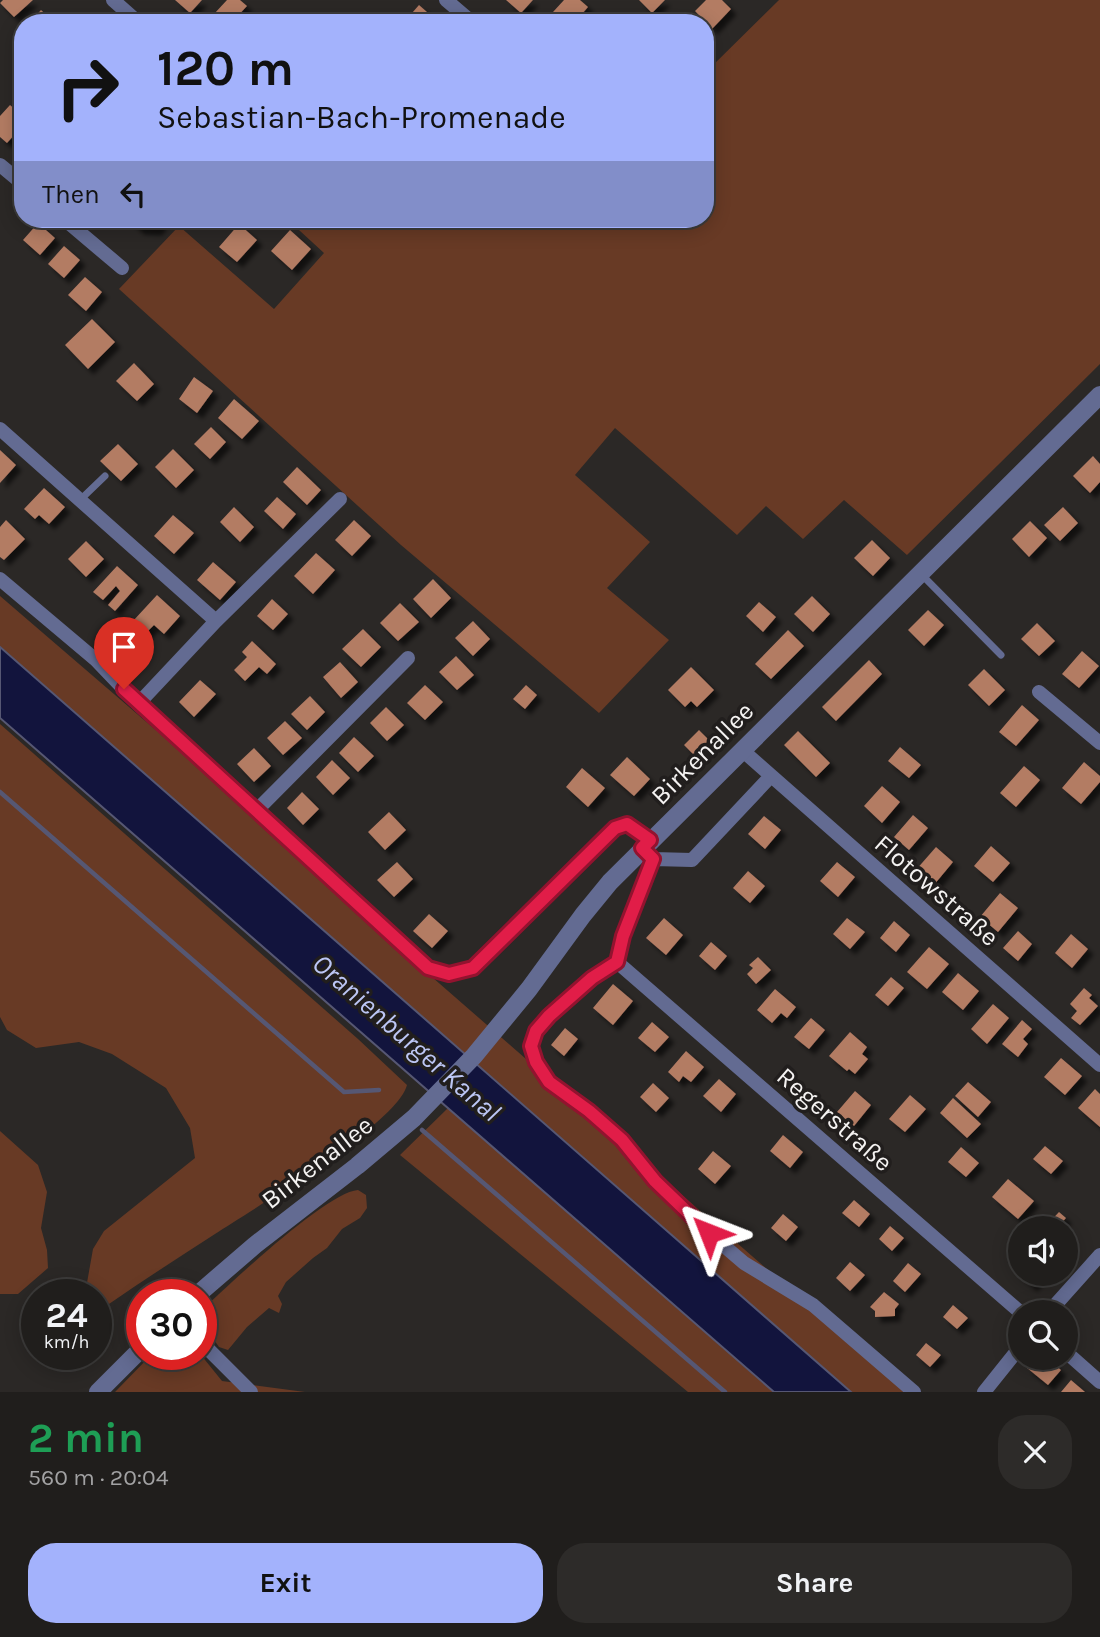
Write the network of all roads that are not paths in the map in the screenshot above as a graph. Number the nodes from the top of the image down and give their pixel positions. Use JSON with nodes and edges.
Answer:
{"nodes":[{"id":1,"x":113,"y":0,"type":"edge"},
{"id":2,"x":446,"y":0,"type":"edge"},
{"id":3,"x":129,"y":14,"type":"edge"},
{"id":4,"x":462,"y":14,"type":"edge"},
{"id":5,"x":0,"y":165,"type":"edge"},
{"id":6,"x":14,"y":177,"type":"edge"},
{"id":7,"x":75,"y":228,"type":"edge"},
{"id":8,"x":122,"y":268,"type":"dead end"},
{"id":9,"x":1100,"y":395,"type":"edge"},
{"id":10,"x":0,"y":429,"type":"edge"},
{"id":11,"x":105,"y":476,"type":"dead end"},
{"id":12,"x":340,"y":499,"type":"dead end"},
{"id":13,"x":80,"y":500,"type":"junction"},
{"id":14,"x":921,"y":574,"type":"junction"},
{"id":15,"x":0,"y":579,"type":"edge"},
{"id":16,"x":216,"y":621,"type":"junction"},
{"id":17,"x":1001,"y":655,"type":"dead end"},
{"id":18,"x":408,"y":658,"type":"dead end"},
{"id":19,"x":1039,"y":692,"type":"dead end"},
{"id":20,"x":138,"y":704,"type":"junction"},
{"id":21,"x":1100,"y":743,"type":"edge"},
{"id":22,"x":742,"y":750,"type":"junction"},
{"id":23,"x":771,"y":776,"type":"junction"},
{"id":24,"x":256,"y":811,"type":"junction"},
{"id":25,"x":649,"y":849,"type":"junction"},
{"id":26,"x":617,"y":962,"type":"junction"},
{"id":27,"x":1100,"y":1065,"type":"edge"},
{"id":28,"x":1100,"y":1255,"type":"edge"},
{"id":29,"x":215,"y":1279,"type":"edge"},
{"id":30,"x":1060,"y":1300,"type":"edge"},
{"id":31,"x":1008,"y":1302,"type":"edge"},
{"id":32,"x":217,"y":1358,"type":"edge"},
{"id":33,"x":1008,"y":1363,"type":"edge"},
{"id":34,"x":1078,"y":1363,"type":"edge"},
{"id":35,"x":126,"y":1364,"type":"edge"},
{"id":36,"x":1100,"y":1382,"type":"edge"},
{"id":37,"x":98,"y":1392,"type":"edge"},
{"id":38,"x":251,"y":1392,"type":"edge"},
{"id":39,"x":914,"y":1392,"type":"edge"},
{"id":40,"x":984,"y":1392,"type":"edge"}],
"edges":[{"from":1,"to":3,"type":"street"},
{"from":2,"to":4,"type":"street"},
{"from":5,"to":6,"type":"street"},
{"from":7,"to":8,"type":"street"},
{"from":9,"to":14,"type":"street","name":"Birkenallee"},
{"from":10,"to":13,"type":"street"},
{"from":11,"to":13,"type":"lane"},
{"from":12,"to":16,"type":"street"},
{"from":13,"to":16,"type":"street"},
{"from":14,"to":17,"type":"lane"},
{"from":14,"to":22,"type":"street","name":"Birkenallee"},
{"from":15,"to":20,"type":"street"},
{"from":16,"to":20,"type":"street"},
{"from":18,"to":24,"type":"street"},
{"from":19,"to":21,"type":"street"},
{"from":20,"to":24,"type":"street"},
{"from":22,"to":23,"type":"street","name":"Flotowstraße"},
{"from":22,"to":25,"type":"street","name":"Birkenallee"},
{"from":23,"to":25,"type":"street"},
{"from":23,"to":27,"type":"street","name":"Flotowstraße"},
{"from":24,"to":25,"type":"street"},
{"from":25,"to":26,"type":"street"},
{"from":25,"to":29,"type":"street","name":"Birkenallee"},
{"from":26,"to":31,"type":"street","name":"Regerstraße"},
{"from":26,"to":39,"type":"street"},
{"from":28,"to":30,"type":"street"},
{"from":32,"to":38,"type":"street"},
{"from":33,"to":40,"type":"street"},
{"from":34,"to":36,"type":"street"},
{"from":35,"to":37,"type":"street"}]}
